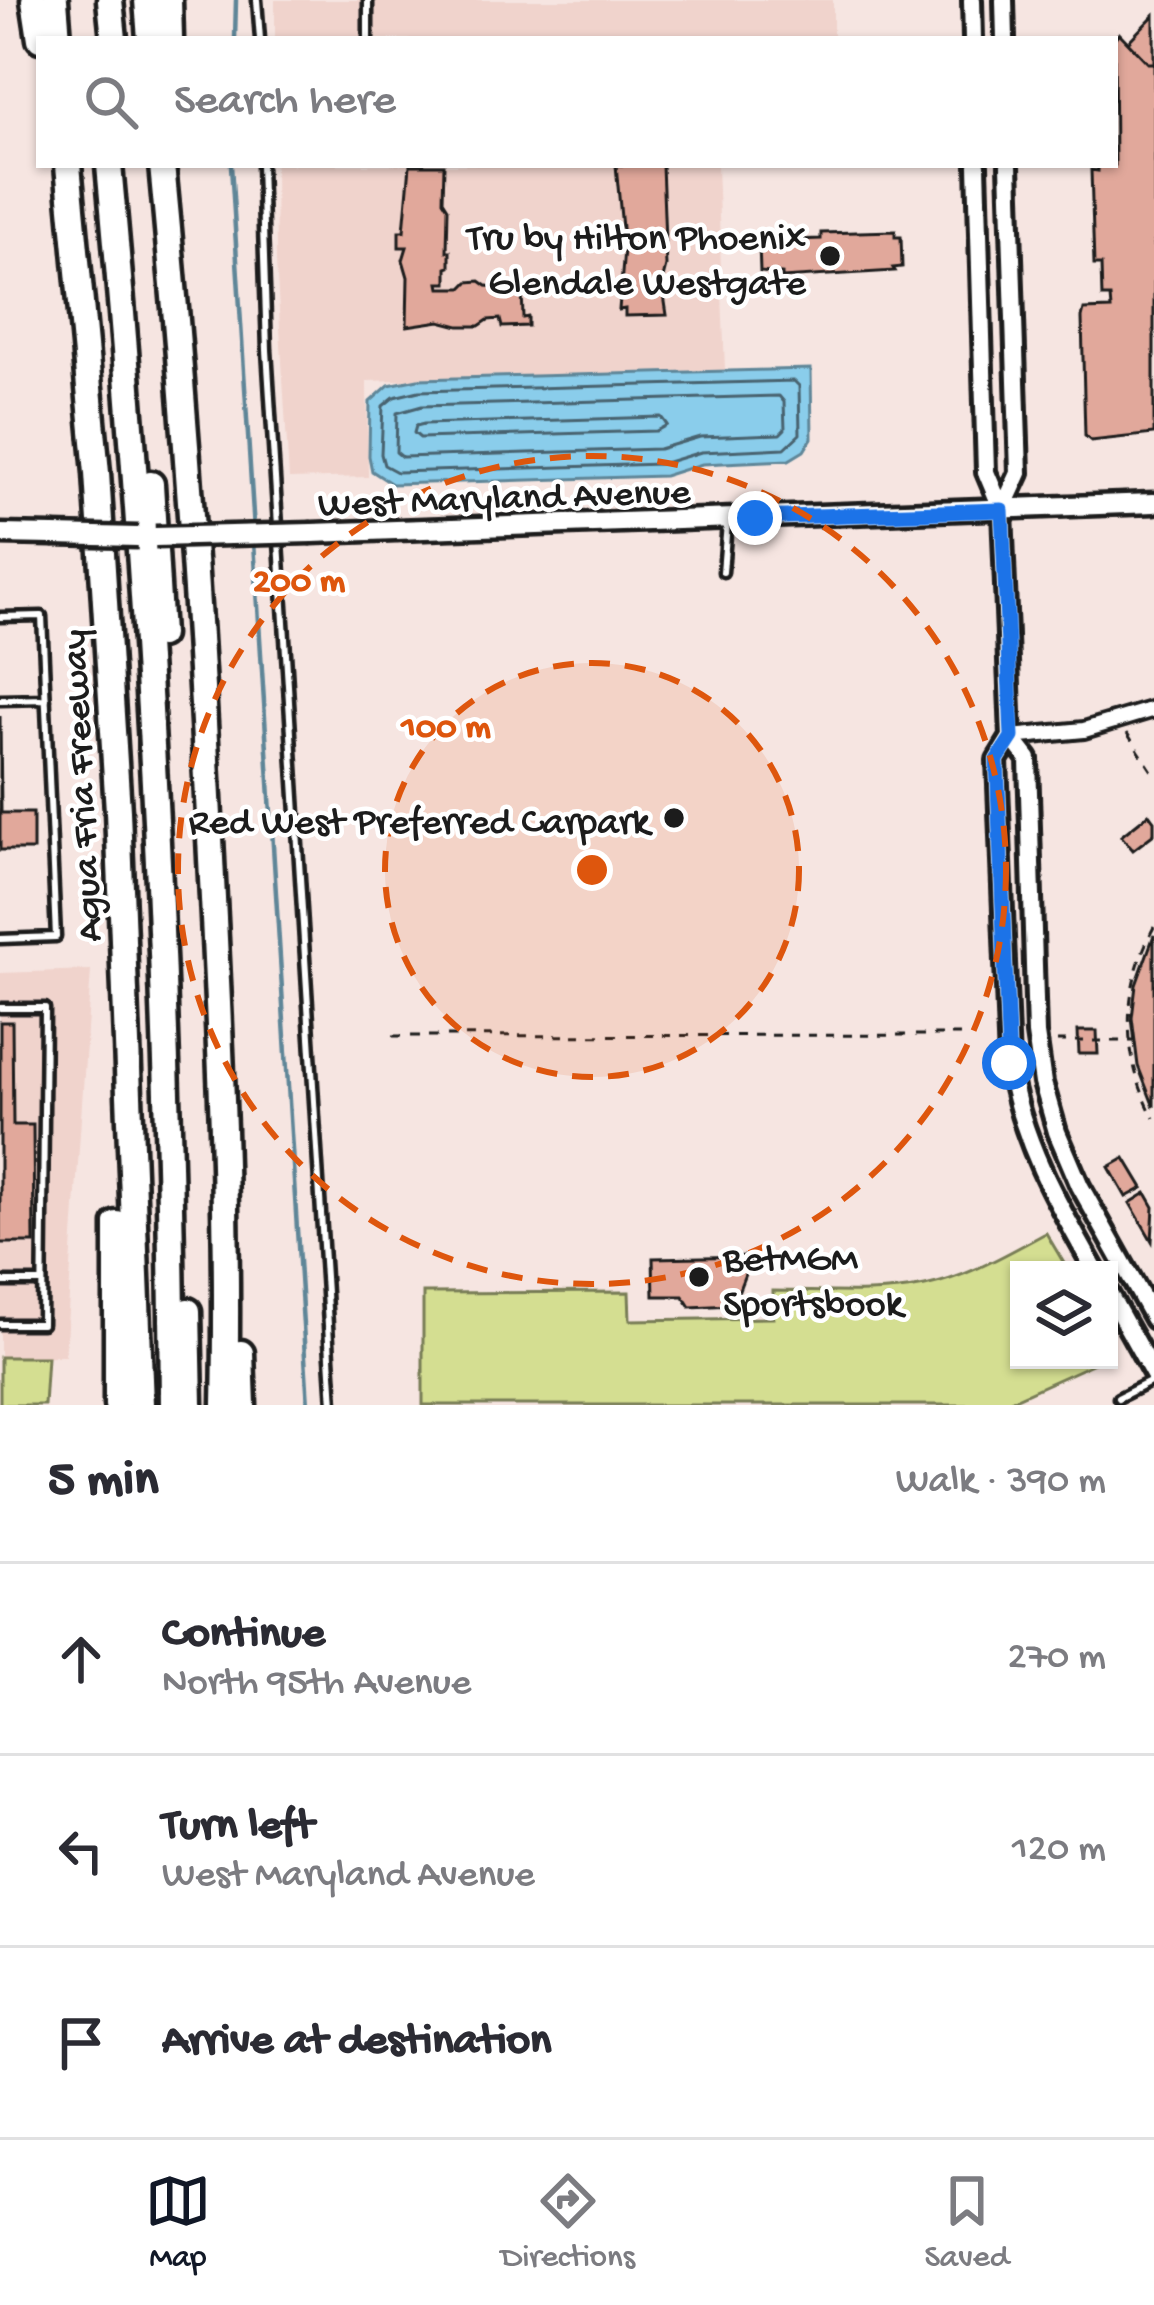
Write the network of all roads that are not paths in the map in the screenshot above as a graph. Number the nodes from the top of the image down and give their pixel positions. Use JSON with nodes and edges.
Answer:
{"nodes":[{"id":1,"x":34,"y":0,"type":"edge"},
{"id":2,"x":55,"y":0,"type":"edge"},
{"id":3,"x":94,"y":0,"type":"edge"},
{"id":4,"x":110,"y":0,"type":"edge"},
{"id":5,"x":147,"y":0,"type":"edge"},
{"id":6,"x":169,"y":0,"type":"edge"},
{"id":7,"x":257,"y":0,"type":"edge"},
{"id":8,"x":368,"y":0,"type":"edge"},
{"id":9,"x":972,"y":0,"type":"edge"},
{"id":10,"x":1004,"y":0,"type":"edge"},
{"id":11,"x":40,"y":36,"type":"edge"},
{"id":12,"x":58,"y":36,"type":"edge"},
{"id":13,"x":98,"y":36,"type":"edge"},
{"id":14,"x":114,"y":36,"type":"edge"},
{"id":15,"x":150,"y":36,"type":"edge"},
{"id":16,"x":170,"y":36,"type":"edge"},
{"id":17,"x":260,"y":36,"type":"edge"},
{"id":18,"x":368,"y":36,"type":"edge"},
{"id":19,"x":973,"y":36,"type":"edge"},
{"id":20,"x":1005,"y":36,"type":"edge"},
{"id":21,"x":65,"y":168,"type":"edge"},
{"id":22,"x":110,"y":168,"type":"edge"},
{"id":23,"x":125,"y":168,"type":"edge"},
{"id":24,"x":166,"y":168,"type":"edge"},
{"id":25,"x":261,"y":168,"type":"edge"},
{"id":26,"x":977,"y":168,"type":"edge"},
{"id":27,"x":1009,"y":168,"type":"edge"},
{"id":28,"x":122,"y":216,"type":"junction"},
{"id":29,"x":1154,"y":503,"type":"edge"},
{"id":30,"x":1002,"y":510,"type":"junction"},
{"id":31,"x":727,"y":520,"type":"junction"},
{"id":32,"x":0,"y":534,"type":"edge"},
{"id":33,"x":146,"y":537,"type":"junction"},
{"id":34,"x":724,"y":572,"type":"dead end"},
{"id":35,"x":0,"y":616,"type":"edge"},
{"id":36,"x":46,"y":699,"type":"junction"},
{"id":37,"x":0,"y":700,"type":"edge"},
{"id":38,"x":1154,"y":709,"type":"edge"},
{"id":39,"x":1012,"y":737,"type":"junction"},
{"id":40,"x":158,"y":761,"type":"junction"},
{"id":41,"x":0,"y":939,"type":"edge"},
{"id":42,"x":0,"y":1008,"type":"edge"},
{"id":43,"x":128,"y":1120,"type":"junction"},
{"id":44,"x":222,"y":1120,"type":"junction"},
{"id":45,"x":1090,"y":1261,"type":"edge"},
{"id":46,"x":0,"y":1282,"type":"edge"},
{"id":47,"x":42,"y":1282,"type":"junction"},
{"id":48,"x":1118,"y":1311,"type":"edge"},
{"id":49,"x":1154,"y":1319,"type":"edge"},
{"id":50,"x":0,"y":1324,"type":"edge"},
{"id":51,"x":1154,"y":1377,"type":"edge"},
{"id":52,"x":1118,"y":1398,"type":"dead end"},
{"id":53,"x":117,"y":1405,"type":"edge"},
{"id":54,"x":141,"y":1405,"type":"edge"},
{"id":55,"x":173,"y":1405,"type":"edge"},
{"id":56,"x":190,"y":1405,"type":"edge"},
{"id":57,"x":225,"y":1405,"type":"edge"},
{"id":58,"x":243,"y":1405,"type":"edge"},
{"id":59,"x":333,"y":1405,"type":"edge"}],
"edges":[{"from":1,"to":11,"type":"highway"},
{"from":2,"to":12,"type":"highway"},
{"from":3,"to":13,"type":"highway"},
{"from":4,"to":14,"type":"highway"},
{"from":5,"to":15,"type":"highway"},
{"from":6,"to":16,"type":"highway"},
{"from":7,"to":17,"type":"lane"},
{"from":8,"to":18,"type":"lane"},
{"from":9,"to":19,"type":"street"},
{"from":10,"to":20,"type":"street"},
{"from":21,"to":43,"type":"highway","name":"Agua Fria Freeway"},
{"from":22,"to":28,"type":"highway"},
{"from":23,"to":28,"type":"highway"},
{"from":24,"to":44,"type":"highway"},
{"from":25,"to":59,"type":"lane"},
{"from":26,"to":30,"type":"street"},
{"from":27,"to":30,"type":"street"},
{"from":28,"to":33,"type":"highway"},
{"from":29,"to":30,"type":"main road","name":"West Maryland Avenue"},
{"from":30,"to":31,"type":"main road","name":"West Maryland Avenue"},
{"from":30,"to":39,"type":"street"},
{"from":31,"to":33,"type":"main road","name":"West Maryland Avenue","bridge":true},
{"from":31,"to":34,"type":"lane"},
{"from":32,"to":33,"type":"main road","name":"West Maryland Avenue","bridge":true},
{"from":33,"to":40,"type":"highway"},
{"from":35,"to":36,"type":"lane"},
{"from":36,"to":37,"type":"lane"},
{"from":36,"to":41,"type":"lane"},
{"from":38,"to":39,"type":"street"},
{"from":39,"to":45,"type":"street"},
{"from":39,"to":49,"type":"street"},
{"from":40,"to":55,"type":"highway"},
{"from":40,"to":56,"type":"highway"},
{"from":42,"to":47,"type":"lane"},
{"from":43,"to":53,"type":"highway"},
{"from":43,"to":54,"type":"highway","name":"Agua Fria Freeway"},
{"from":44,"to":57,"type":"highway"},
{"from":44,"to":58,"type":"highway"},
{"from":46,"to":47,"type":"lane"},
{"from":47,"to":50,"type":"lane"},
{"from":48,"to":51,"type":"street"},
{"from":51,"to":52,"type":"lane"}]}
